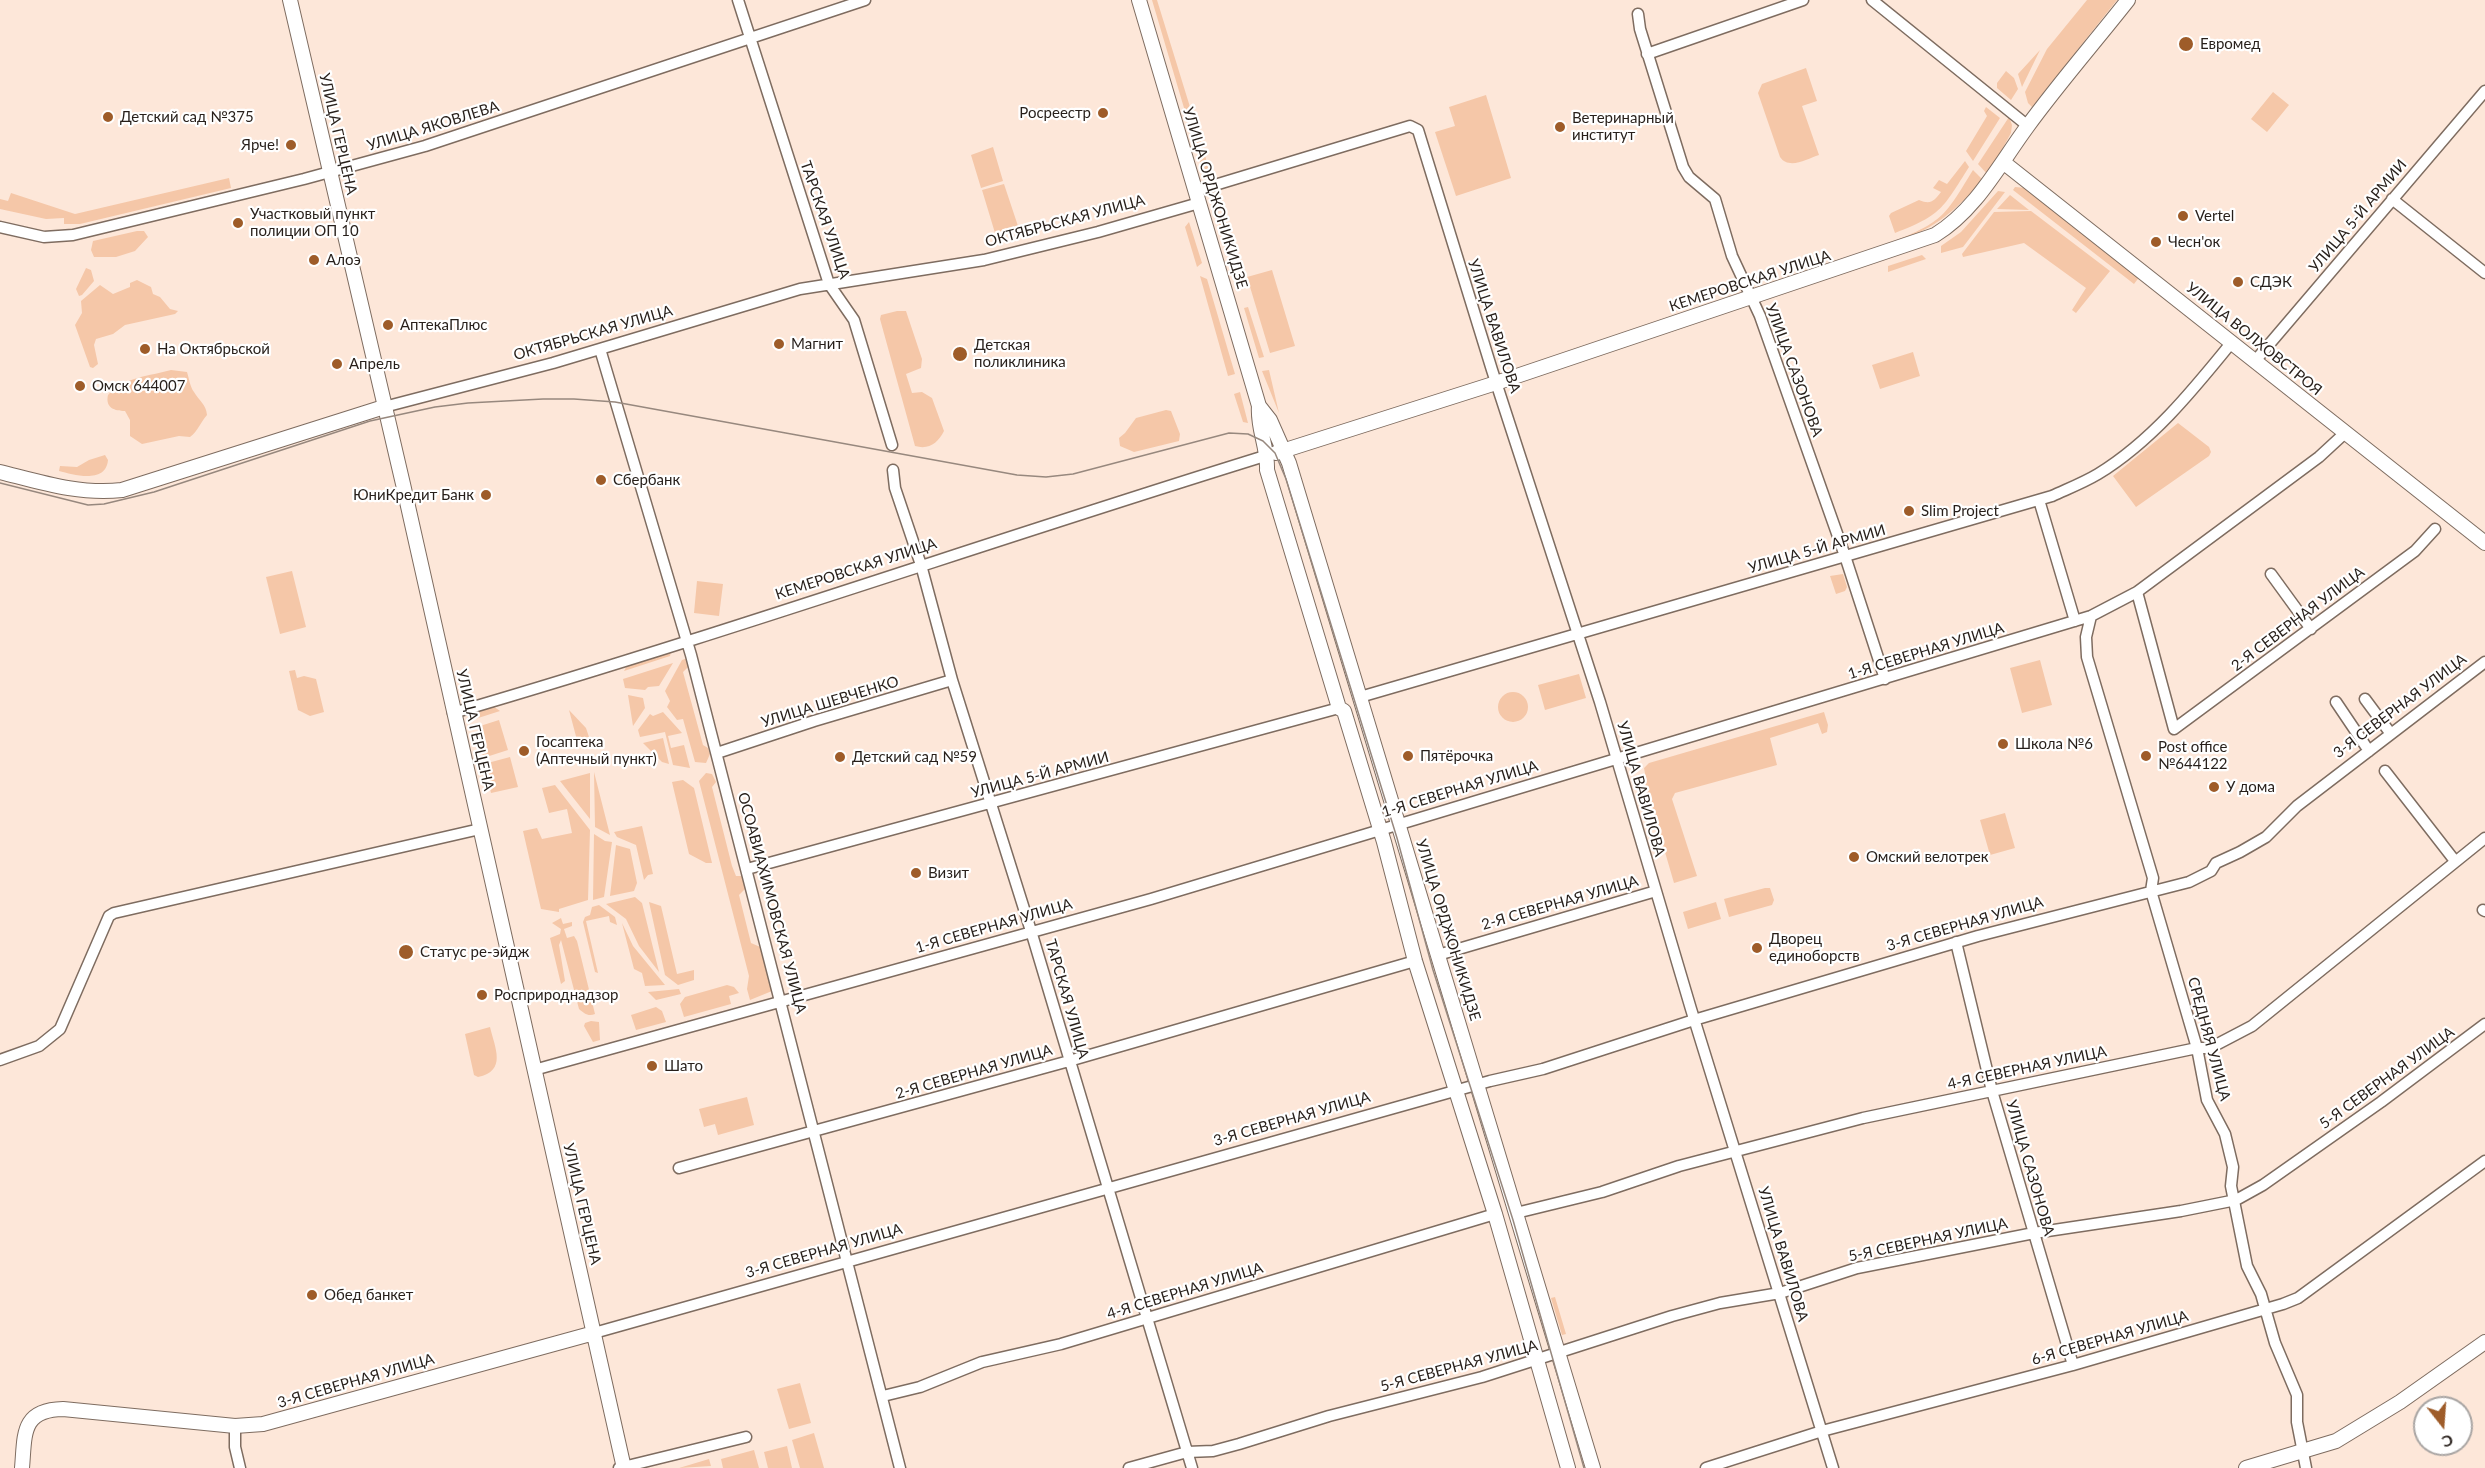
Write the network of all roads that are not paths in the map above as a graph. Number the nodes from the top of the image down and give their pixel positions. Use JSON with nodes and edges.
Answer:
{"nodes":[{"id":1,"x":290,"y":0,"type":"edge"},
{"id":2,"x":738,"y":0,"type":"edge"},
{"id":3,"x":866,"y":0,"type":"edge"},
{"id":4,"x":1138,"y":0,"type":"edge"},
{"id":5,"x":1803,"y":0,"type":"edge"},
{"id":6,"x":1872,"y":0,"type":"edge"},
{"id":7,"x":2128,"y":0,"type":"edge"},
{"id":8,"x":1638,"y":14,"type":"dead end"},
{"id":9,"x":750,"y":37,"type":"junction"},
{"id":10,"x":1647,"y":54,"type":"junction"},
{"id":11,"x":2485,"y":91,"type":"edge"},
{"id":12,"x":1410,"y":126,"type":"joint"},
{"id":13,"x":2028,"y":126,"type":"junction"},
{"id":14,"x":2003,"y":162,"type":"junction"},
{"id":15,"x":329,"y":173,"type":"junction"},
{"id":16,"x":1197,"y":197,"type":"junction"},
{"id":17,"x":2392,"y":200,"type":"junction"},
{"id":18,"x":0,"y":227,"type":"edge"},
{"id":19,"x":2485,"y":273,"type":"edge"},
{"id":20,"x":829,"y":284,"type":"junction"},
{"id":21,"x":1752,"y":298,"type":"junction"},
{"id":22,"x":2232,"y":342,"type":"junction"},
{"id":23,"x":600,"y":349,"type":"junction"},
{"id":24,"x":2255,"y":361,"type":"junction"},
{"id":25,"x":1497,"y":383,"type":"junction"},
{"id":26,"x":1259,"y":406,"type":"junction"},
{"id":27,"x":384,"y":407,"type":"junction"},
{"id":28,"x":2344,"y":433,"type":"junction"},
{"id":29,"x":892,"y":445,"type":"dead end"},
{"id":30,"x":1284,"y":450,"type":"junction"},
{"id":31,"x":1268,"y":455,"type":"junction"},
{"id":32,"x":893,"y":470,"type":"dead end"},
{"id":33,"x":0,"y":471,"type":"edge"},
{"id":34,"x":2039,"y":500,"type":"junction"},
{"id":35,"x":2435,"y":529,"type":"dead end"},
{"id":36,"x":2485,"y":543,"type":"edge"},
{"id":37,"x":1845,"y":556,"type":"junction"},
{"id":38,"x":921,"y":565,"type":"junction"},
{"id":39,"x":2271,"y":574,"type":"dead end"},
{"id":40,"x":2137,"y":592,"type":"junction"},
{"id":41,"x":2091,"y":616,"type":"junction"},
{"id":42,"x":2075,"y":621,"type":"junction"},
{"id":43,"x":2312,"y":628,"type":"junction"},
{"id":44,"x":1578,"y":634,"type":"junction"},
{"id":45,"x":687,"y":641,"type":"junction"},
{"id":46,"x":2485,"y":662,"type":"edge"},
{"id":47,"x":1885,"y":679,"type":"junction"},
{"id":48,"x":952,"y":680,"type":"junction"},
{"id":49,"x":1360,"y":697,"type":"junction"},
{"id":50,"x":2366,"y":699,"type":"dead end"},
{"id":51,"x":2336,"y":702,"type":"dead end"},
{"id":52,"x":1339,"y":708,"type":"junction"},
{"id":53,"x":453,"y":713,"type":"junction"},
{"id":54,"x":2391,"y":734,"type":"junction"},
{"id":55,"x":2369,"y":751,"type":"junction"},
{"id":56,"x":717,"y":753,"type":"junction"},
{"id":57,"x":1617,"y":758,"type":"junction"},
{"id":58,"x":2385,"y":771,"type":"dead end"},
{"id":59,"x":991,"y":803,"type":"junction"},
{"id":60,"x":1398,"y":823,"type":"junction"},
{"id":61,"x":480,"y":829,"type":"junction"},
{"id":62,"x":1380,"y":829,"type":"junction"},
{"id":63,"x":2485,"y":838,"type":"edge"},
{"id":64,"x":2455,"y":861,"type":"junction"},
{"id":65,"x":747,"y":868,"type":"junction"},
{"id":66,"x":1656,"y":891,"type":"junction"},
{"id":67,"x":2151,"y":891,"type":"junction"},
{"id":68,"x":1031,"y":931,"type":"junction"},
{"id":69,"x":1956,"y":942,"type":"junction"},
{"id":70,"x":1438,"y":955,"type":"junction"},
{"id":71,"x":1414,"y":961,"type":"junction"},
{"id":72,"x":782,"y":1001,"type":"junction"},
{"id":73,"x":1694,"y":1020,"type":"junction"},
{"id":74,"x":2485,"y":1024,"type":"edge"},
{"id":75,"x":2197,"y":1048,"type":"junction"},
{"id":76,"x":0,"y":1060,"type":"edge"},
{"id":77,"x":1069,"y":1061,"type":"junction"},
{"id":78,"x":534,"y":1070,"type":"junction"},
{"id":79,"x":1477,"y":1084,"type":"junction"},
{"id":80,"x":1457,"y":1090,"type":"junction"},
{"id":81,"x":1992,"y":1091,"type":"junction"},
{"id":82,"x":815,"y":1132,"type":"junction"},
{"id":83,"x":1735,"y":1151,"type":"junction"},
{"id":84,"x":2485,"y":1161,"type":"edge"},
{"id":85,"x":679,"y":1168,"type":"dead end"},
{"id":86,"x":1107,"y":1188,"type":"junction"},
{"id":87,"x":2236,"y":1200,"type":"junction"},
{"id":88,"x":1516,"y":1213,"type":"junction"},
{"id":89,"x":1495,"y":1214,"type":"junction"},
{"id":90,"x":2034,"y":1233,"type":"junction"},
{"id":91,"x":848,"y":1261,"type":"junction"},
{"id":92,"x":1780,"y":1293,"type":"junction"},
{"id":93,"x":2265,"y":1310,"type":"junction"},
{"id":94,"x":1145,"y":1317,"type":"junction"},
{"id":95,"x":594,"y":1332,"type":"junction"},
{"id":96,"x":2485,"y":1342,"type":"edge"},
{"id":97,"x":1559,"y":1354,"type":"junction"},
{"id":98,"x":1537,"y":1360,"type":"junction"},
{"id":99,"x":2073,"y":1365,"type":"junction"},
{"id":100,"x":883,"y":1396,"type":"junction"},
{"id":101,"x":235,"y":1426,"type":"junction"},
{"id":102,"x":1822,"y":1431,"type":"junction"},
{"id":103,"x":746,"y":1437,"type":"dead end"},
{"id":104,"x":1187,"y":1452,"type":"junction"},
{"id":105,"x":2303,"y":1452,"type":"junction"},
{"id":106,"x":22,"y":1468,"type":"edge"},
{"id":107,"x":240,"y":1468,"type":"edge"},
{"id":108,"x":622,"y":1468,"type":"edge"},
{"id":109,"x":900,"y":1468,"type":"edge"},
{"id":110,"x":1129,"y":1468,"type":"edge"},
{"id":111,"x":1192,"y":1468,"type":"edge"},
{"id":112,"x":1568,"y":1468,"type":"edge"},
{"id":113,"x":1593,"y":1468,"type":"edge"},
{"id":114,"x":1706,"y":1468,"type":"edge"},
{"id":115,"x":1833,"y":1468,"type":"edge"},
{"id":116,"x":2246,"y":1468,"type":"edge"},
{"id":117,"x":2306,"y":1468,"type":"edge"}],
"edges":[{"from":1,"to":15,"type":"main road","name":"УЛИЦА ГЕРЦЕНА"},
{"from":2,"to":9,"type":"street","name":"ТАРСКАЯ УЛИЦА"},
{"from":3,"to":9,"type":"street","name":"УЛИЦА ЯКОВЛЕВА"},
{"from":4,"to":16,"type":"main road","name":"УЛИЦА ОРДЖОНИКИДЗЕ"},
{"from":5,"to":10,"type":"street"},
{"from":6,"to":13,"type":"street"},
{"from":7,"to":13,"type":"main road","name":"КЕМЕРОВСКАЯ УЛИЦА"},
{"from":8,"to":10,"type":"street","name":"УЛИЦА САЗОНОВА"},
{"from":9,"to":15,"type":"street","name":"УЛИЦА ЯКОВЛЕВА"},
{"from":9,"to":20,"type":"street","name":"ТАРСКАЯ УЛИЦА"},
{"from":10,"to":21,"type":"street","name":"УЛИЦА САЗОНОВА"},
{"from":11,"to":17,"type":"street","name":"УЛИЦА 5-Й АРМИИ"},
{"from":12,"to":16,"type":"street","name":"ОКТЯБРЬСКАЯ УЛИЦА"},
{"from":12,"to":25,"type":"street","name":"УЛИЦА ВАВИЛОВА"},
{"from":13,"to":14,"type":"main road","name":"КЕМЕРОВСКАЯ УЛИЦА"},
{"from":14,"to":21,"type":"main road","name":"КЕМЕРОВСКАЯ УЛИЦА"},
{"from":14,"to":22,"type":"main road","name":"УЛИЦА ВОЛХОВСТРОЯ"},
{"from":15,"to":18,"type":"street","name":"УЛИЦА ЯКОВЛЕВА"},
{"from":15,"to":27,"type":"main road","name":"УЛИЦА ГЕРЦЕНА"},
{"from":16,"to":20,"type":"street","name":"ОКТЯБРЬСКАЯ УЛИЦА"},
{"from":16,"to":26,"type":"main road","name":"УЛИЦА ОРДЖОНИКИДЗЕ"},
{"from":17,"to":19,"type":"street"},
{"from":17,"to":24,"type":"street","name":"УЛИЦА 5-Й АРМИИ"},
{"from":20,"to":23,"type":"street","name":"ОКТЯБРЬСКАЯ УЛИЦА"},
{"from":20,"to":29,"type":"street","name":"ТАРСКАЯ УЛИЦА"},
{"from":21,"to":25,"type":"main road","name":"КЕМЕРОВСКАЯ УЛИЦА"},
{"from":21,"to":37,"type":"street","name":"УЛИЦА САЗОНОВА"},
{"from":22,"to":24,"type":"main road","name":"УЛИЦА ВОЛХОВСТРОЯ"},
{"from":22,"to":34,"type":"street","name":"УЛИЦА 5-Й АРМИИ"},
{"from":23,"to":27,"type":"street","name":"ОКТЯБРЬСКАЯ УЛИЦА"},
{"from":23,"to":45,"type":"street","name":"ОСОАВИАХИМОВСКАЯ УЛИЦА"},
{"from":24,"to":28,"type":"main road","name":"УЛИЦА ВОЛХОВСТРОЯ"},
{"from":25,"to":30,"type":"main road","name":"КЕМЕРОВСКАЯ УЛИЦА"},
{"from":25,"to":44,"type":"street","name":"УЛИЦА ВАВИЛОВА"},
{"from":26,"to":30,"type":"main road","name":"УЛИЦА ОРДЖОНИКИДЗЕ"},
{"from":26,"to":31,"type":"main road","name":"УЛИЦА ОРДЖОНИКИДЗЕ"},
{"from":27,"to":33,"type":"main road","name":"ОКТЯБРЬСКАЯ УЛИЦА"},
{"from":27,"to":53,"type":"main road","name":"УЛИЦА ГЕРЦЕНА"},
{"from":28,"to":36,"type":"main road","name":"УЛИЦА ВОЛХОВСТРОЯ"},
{"from":28,"to":40,"type":"street","name":"1-Я СЕВЕРНАЯ УЛИЦА"},
{"from":30,"to":31,"type":"main road","name":"КЕМЕРОВСКАЯ УЛИЦА"},
{"from":30,"to":49,"type":"main road","name":"УЛИЦА ОРДЖОНИКИДЗЕ"},
{"from":31,"to":38,"type":"street","name":"КЕМЕРОВСКАЯ УЛИЦА"},
{"from":31,"to":52,"type":"main road","name":"УЛИЦА ОРДЖОНИКИДЗЕ"},
{"from":32,"to":38,"type":"street","name":"ТАРСКАЯ УЛИЦА"},
{"from":34,"to":37,"type":"street","name":"УЛИЦА 5-Й АРМИИ"},
{"from":34,"to":42,"type":"street"},
{"from":35,"to":43,"type":"street","name":"2-Я СЕВЕРНАЯ УЛИЦА"},
{"from":37,"to":44,"type":"street","name":"УЛИЦА 5-Й АРМИИ"},
{"from":37,"to":47,"type":"street","name":"УЛИЦА САЗОНОВА"},
{"from":38,"to":45,"type":"street","name":"КЕМЕРОВСКАЯ УЛИЦА"},
{"from":38,"to":48,"type":"street","name":"ТАРСКАЯ УЛИЦА"},
{"from":39,"to":43,"type":"street"},
{"from":40,"to":41,"type":"street","name":"1-Я СЕВЕРНАЯ УЛИЦА"},
{"from":40,"to":43,"type":"street","name":"2-Я СЕВЕРНАЯ УЛИЦА"},
{"from":41,"to":42,"type":"street","name":"1-Я СЕВЕРНАЯ УЛИЦА"},
{"from":41,"to":67,"type":"street","name":"СРЕДНЯЯ УЛИЦА"},
{"from":42,"to":47,"type":"street","name":"1-Я СЕВЕРНАЯ УЛИЦА"},
{"from":44,"to":49,"type":"street","name":"УЛИЦА 5-Й АРМИИ"},
{"from":44,"to":57,"type":"street","name":"УЛИЦА ВАВИЛОВА"},
{"from":45,"to":53,"type":"street","name":"КЕМЕРОВСКАЯ УЛИЦА"},
{"from":45,"to":56,"type":"street","name":"ОСОАВИАХИМОВСКАЯ УЛИЦА"},
{"from":46,"to":54,"type":"street","name":"3-Я СЕВЕРНАЯ УЛИЦА"},
{"from":47,"to":57,"type":"street","name":"1-Я СЕВЕРНАЯ УЛИЦА"},
{"from":48,"to":56,"type":"street","name":"УЛИЦА ШЕВЧЕНКО"},
{"from":48,"to":59,"type":"street","name":"ТАРСКАЯ УЛИЦА"},
{"from":49,"to":60,"type":"main road","name":"УЛИЦА ОРДЖОНИКИДЗЕ"},
{"from":50,"to":54,"type":"street"},
{"from":51,"to":55,"type":"street"},
{"from":52,"to":59,"type":"street","name":"УЛИЦА 5-Й АРМИИ"},
{"from":52,"to":62,"type":"main road","name":"УЛИЦА ОРДЖОНИКИДЗЕ"},
{"from":53,"to":61,"type":"main road","name":"УЛИЦА ГЕРЦЕНА"},
{"from":54,"to":55,"type":"street","name":"3-Я СЕВЕРНАЯ УЛИЦА"},
{"from":55,"to":67,"type":"street","name":"3-Я СЕВЕРНАЯ УЛИЦА"},
{"from":56,"to":65,"type":"street","name":"ОСОАВИАХИМОВСКАЯ УЛИЦА"},
{"from":57,"to":60,"type":"street","name":"1-Я СЕВЕРНАЯ УЛИЦА"},
{"from":57,"to":66,"type":"street","name":"УЛИЦА ВАВИЛОВА"},
{"from":58,"to":64,"type":"street"},
{"from":59,"to":65,"type":"street","name":"УЛИЦА 5-Й АРМИИ"},
{"from":59,"to":68,"type":"street","name":"ТАРСКАЯ УЛИЦА"},
{"from":60,"to":62,"type":"street","name":"1-Я СЕВЕРНАЯ УЛИЦА"},
{"from":60,"to":70,"type":"main road","name":"УЛИЦА ОРДЖОНИКИДЗЕ"},
{"from":61,"to":76,"type":"street"},
{"from":61,"to":78,"type":"main road","name":"УЛИЦА ГЕРЦЕНА"},
{"from":62,"to":68,"type":"street","name":"1-Я СЕВЕРНАЯ УЛИЦА"},
{"from":62,"to":71,"type":"main road","name":"УЛИЦА ОРДЖОНИКИДЗЕ"},
{"from":63,"to":64,"type":"street","name":"4-Я СЕВЕРНАЯ УЛИЦА"},
{"from":64,"to":75,"type":"street","name":"4-Я СЕВЕРНАЯ УЛИЦА"},
{"from":65,"to":72,"type":"street","name":"ОСОАВИАХИМОВСКАЯ УЛИЦА"},
{"from":66,"to":70,"type":"street","name":"2-Я СЕВЕРНАЯ УЛИЦА"},
{"from":66,"to":73,"type":"street","name":"УЛИЦА ВАВИЛОВА"},
{"from":67,"to":69,"type":"street","name":"3-Я СЕВЕРНАЯ УЛИЦА"},
{"from":67,"to":75,"type":"street","name":"СРЕДНЯЯ УЛИЦА"},
{"from":68,"to":72,"type":"street","name":"1-Я СЕВЕРНАЯ УЛИЦА"},
{"from":68,"to":77,"type":"street","name":"ТАРСКАЯ УЛИЦА"},
{"from":69,"to":73,"type":"street","name":"3-Я СЕВЕРНАЯ УЛИЦА"},
{"from":69,"to":81,"type":"street","name":"УЛИЦА САЗОНОВА"},
{"from":70,"to":79,"type":"main road","name":"УЛИЦА ОРДЖОНИКИДЗЕ"},
{"from":71,"to":77,"type":"street","name":"2-Я СЕВЕРНАЯ УЛИЦА"},
{"from":71,"to":80,"type":"main road","name":"УЛИЦА ОРДЖОНИКИДЗЕ"},
{"from":72,"to":78,"type":"street","name":"1-Я СЕВЕРНАЯ УЛИЦА"},
{"from":72,"to":82,"type":"street","name":"ОСОАВИАХИМОВСКАЯ УЛИЦА"},
{"from":73,"to":79,"type":"street","name":"3-Я СЕВЕРНАЯ УЛИЦА"},
{"from":73,"to":83,"type":"street","name":"УЛИЦА ВАВИЛОВА"},
{"from":74,"to":87,"type":"street","name":"5-Я СЕВЕРНАЯ УЛИЦА"},
{"from":75,"to":81,"type":"street","name":"4-Я СЕВЕРНАЯ УЛИЦА"},
{"from":75,"to":87,"type":"street","name":"СРЕДНЯЯ УЛИЦА"},
{"from":77,"to":82,"type":"street","name":"2-Я СЕВЕРНАЯ УЛИЦА"},
{"from":77,"to":86,"type":"street","name":"ТАРСКАЯ УЛИЦА"},
{"from":78,"to":95,"type":"main road","name":"УЛИЦА ГЕРЦЕНА"},
{"from":79,"to":80,"type":"street","name":"3-Я СЕВЕРНАЯ УЛИЦА"},
{"from":79,"to":88,"type":"main road","name":"УЛИЦА ОРДЖОНИКИДЗЕ"},
{"from":80,"to":86,"type":"street","name":"3-Я СЕВЕРНАЯ УЛИЦА"},
{"from":80,"to":89,"type":"main road","name":"УЛИЦА ОРДЖОНИКИДЗЕ"},
{"from":81,"to":83,"type":"street","name":"4-Я СЕВЕРНАЯ УЛИЦА"},
{"from":81,"to":90,"type":"street","name":"УЛИЦА САЗОНОВА"},
{"from":82,"to":85,"type":"street","name":"2-Я СЕВЕРНАЯ УЛИЦА"},
{"from":82,"to":91,"type":"street","name":"ОСОАВИАХИМОВСКАЯ УЛИЦА"},
{"from":83,"to":88,"type":"street","name":"4-Я СЕВЕРНАЯ УЛИЦА"},
{"from":83,"to":92,"type":"street","name":"УЛИЦА ВАВИЛОВА"},
{"from":84,"to":93,"type":"street","name":"6-Я СЕВЕРНАЯ УЛИЦА"},
{"from":86,"to":91,"type":"street","name":"3-Я СЕВЕРНАЯ УЛИЦА"},
{"from":86,"to":94,"type":"street","name":"ТАРСКАЯ УЛИЦА"},
{"from":87,"to":90,"type":"street","name":"5-Я СЕВЕРНАЯ УЛИЦА"},
{"from":87,"to":93,"type":"street","name":"СРЕДНЯЯ УЛИЦА"},
{"from":88,"to":97,"type":"main road","name":"УЛИЦА ОРДЖОНИКИДЗЕ"},
{"from":89,"to":94,"type":"street","name":"4-Я СЕВЕРНАЯ УЛИЦА"},
{"from":89,"to":98,"type":"main road","name":"УЛИЦА ОРДЖОНИКИДЗЕ"},
{"from":90,"to":92,"type":"street","name":"5-Я СЕВЕРНАЯ УЛИЦА"},
{"from":90,"to":99,"type":"street","name":"УЛИЦА САЗОНОВА"},
{"from":91,"to":95,"type":"street","name":"3-Я СЕВЕРНАЯ УЛИЦА"},
{"from":91,"to":100,"type":"street","name":"ОСОАВИАХИМОВСКАЯ УЛИЦА"},
{"from":92,"to":97,"type":"street","name":"5-Я СЕВЕРНАЯ УЛИЦА"},
{"from":92,"to":102,"type":"street","name":"УЛИЦА ВАВИЛОВА"},
{"from":93,"to":99,"type":"street","name":"6-Я СЕВЕРНАЯ УЛИЦА"},
{"from":93,"to":105,"type":"street","name":"СРЕДНЯЯ УЛИЦА"},
{"from":94,"to":100,"type":"street","name":"4-Я СЕВЕРНАЯ УЛИЦА"},
{"from":94,"to":104,"type":"street","name":"ТАРСКАЯ УЛИЦА"},
{"from":95,"to":101,"type":"main road","name":"3-Я СЕВЕРНАЯ УЛИЦА"},
{"from":95,"to":108,"type":"main road","name":"УЛИЦА ГЕРЦЕНА"},
{"from":96,"to":105,"type":"main road"},
{"from":97,"to":98,"type":"street","name":"5-Я СЕВЕРНАЯ УЛИЦА"},
{"from":97,"to":113,"type":"main road","name":"УЛИЦА ОРДЖОНИКИДЗЕ"},
{"from":98,"to":104,"type":"street","name":"5-Я СЕВЕРНАЯ УЛИЦА"},
{"from":98,"to":112,"type":"main road","name":"УЛИЦА ОРДЖОНИКИДЗЕ"},
{"from":99,"to":102,"type":"street","name":"6-Я СЕВЕРНАЯ УЛИЦА"},
{"from":100,"to":109,"type":"street","name":"ОСОАВИАХИМОВСКАЯ УЛИЦА"},
{"from":101,"to":106,"type":"main road","name":"3-Я СЕВЕРНАЯ УЛИЦА"},
{"from":101,"to":107,"type":"street"},
{"from":102,"to":114,"type":"street","name":"6-Я СЕВЕРНАЯ УЛИЦА"},
{"from":102,"to":115,"type":"street","name":"УЛИЦА ВАВИЛОВА"},
{"from":103,"to":108,"type":"street"},
{"from":104,"to":110,"type":"street","name":"5-Я СЕВЕРНАЯ УЛИЦА"},
{"from":104,"to":111,"type":"street","name":"ТАРСКАЯ УЛИЦА"},
{"from":105,"to":116,"type":"main road"},
{"from":105,"to":117,"type":"street","name":"СРЕДНЯЯ УЛИЦА"}]}
